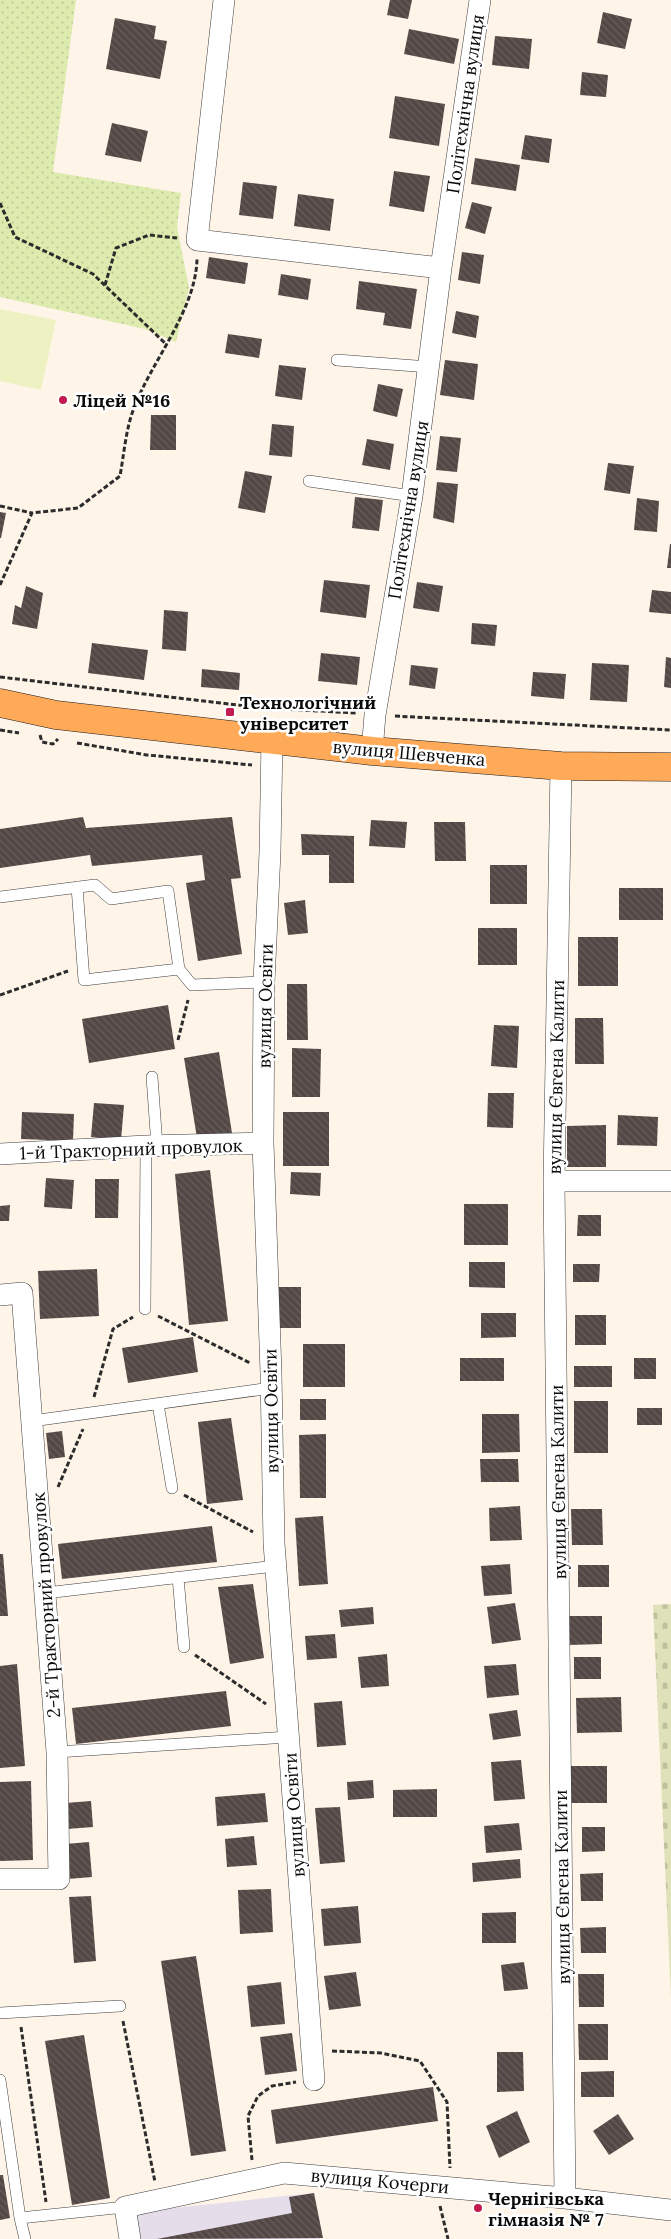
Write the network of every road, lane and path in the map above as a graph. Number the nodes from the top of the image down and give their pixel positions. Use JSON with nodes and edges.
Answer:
{"nodes":[{"id":1,"x":224,"y":0,"type":"edge"},
{"id":2,"x":480,"y":0,"type":"edge"},
{"id":3,"x":0,"y":203,"type":"edge"},
{"id":4,"x":197,"y":240,"type":"junction"},
{"id":5,"x":442,"y":268,"type":"junction"},
{"id":6,"x":105,"y":285,"type":"junction"},
{"id":7,"x":166,"y":345,"type":"junction"},
{"id":8,"x":337,"y":360,"type":"dead end"},
{"id":9,"x":429,"y":367,"type":"junction"},
{"id":10,"x":310,"y":481,"type":"dead end"},
{"id":11,"x":412,"y":496,"type":"junction"},
{"id":12,"x":0,"y":506,"type":"edge"},
{"id":13,"x":32,"y":513,"type":"junction"},
{"id":14,"x":0,"y":585,"type":"edge"},
{"id":15,"x":0,"y":676,"type":"edge"},
{"id":16,"x":0,"y":703,"type":"edge"},
{"id":17,"x":375,"y":715,"type":"junction"},
{"id":18,"x":671,"y":730,"type":"edge"},
{"id":19,"x":272,"y":740,"type":"junction"},
{"id":20,"x":372,"y":751,"type":"junction"},
{"id":21,"x":561,"y":766,"type":"junction"},
{"id":22,"x":671,"y":767,"type":"edge"},
{"id":23,"x":78,"y":888,"type":"junction"},
{"id":24,"x":0,"y":897,"type":"edge"},
{"id":25,"x":83,"y":965,"type":"junction"},
{"id":26,"x":179,"y":969,"type":"junction"},
{"id":27,"x":264,"y":982,"type":"junction"},
{"id":28,"x":192,"y":985,"type":"junction"},
{"id":29,"x":0,"y":995,"type":"edge"},
{"id":30,"x":178,"y":1040,"type":"dead end"},
{"id":31,"x":152,"y":1077,"type":"dead end"},
{"id":32,"x":263,"y":1143,"type":"junction"},
{"id":33,"x":151,"y":1146,"type":"junction"},
{"id":34,"x":0,"y":1154,"type":"edge"},
{"id":35,"x":554,"y":1180,"type":"junction"},
{"id":36,"x":671,"y":1181,"type":"edge"},
{"id":37,"x":0,"y":1294,"type":"edge"},
{"id":38,"x":145,"y":1309,"type":"junction"},
{"id":39,"x":271,"y":1381,"type":"junction"},
{"id":40,"x":158,"y":1404,"type":"junction"},
{"id":41,"x":89,"y":1414,"type":"junction"},
{"id":42,"x":32,"y":1421,"type":"junction"},
{"id":43,"x":172,"y":1488,"type":"joint"},
{"id":44,"x":55,"y":1493,"type":"dead end"},
{"id":45,"x":274,"y":1544,"type":"junction"},
{"id":46,"x":275,"y":1566,"type":"junction"},
{"id":47,"x":178,"y":1577,"type":"junction"},
{"id":48,"x":46,"y":1594,"type":"junction"},
{"id":49,"x":184,"y":1647,"type":"joint"},
{"id":50,"x":287,"y":1728,"type":"junction"},
{"id":51,"x":57,"y":1752,"type":"junction"},
{"id":52,"x":0,"y":1879,"type":"edge"},
{"id":53,"x":120,"y":2006,"type":"joint"},
{"id":54,"x":19,"y":2011,"type":"junction"},
{"id":55,"x":0,"y":2012,"type":"edge"},
{"id":56,"x":312,"y":2050,"type":"junction"},
{"id":57,"x":0,"y":2080,"type":"edge"},
{"id":58,"x":314,"y":2080,"type":"joint"},
{"id":59,"x":254,"y":2179,"type":"junction"},
{"id":60,"x":442,"y":2187,"type":"junction"},
{"id":61,"x":565,"y":2198,"type":"junction"},
{"id":62,"x":158,"y":2200,"type":"junction"},
{"id":63,"x":125,"y":2207,"type":"junction"},
{"id":64,"x":671,"y":2210,"type":"edge"},
{"id":65,"x":48,"y":2215,"type":"junction"},
{"id":66,"x":20,"y":2218,"type":"junction"},
{"id":67,"x":25,"y":2239,"type":"edge"},
{"id":68,"x":130,"y":2239,"type":"edge"},
{"id":69,"x":448,"y":2239,"type":"edge"}],
"edges":[{"from":1,"to":4,"type":"street"},
{"from":2,"to":5,"type":"street","name":"Політехнічна вулиця"},
{"from":3,"to":6,"type":"path"},
{"from":4,"to":5,"type":"street"},
{"from":4,"to":6,"type":"path"},
{"from":4,"to":7,"type":"path"},
{"from":5,"to":9,"type":"street","name":"Політехнічна вулиця"},
{"from":6,"to":7,"type":"path"},
{"from":7,"to":13,"type":"path"},
{"from":8,"to":9,"type":"lane"},
{"from":9,"to":11,"type":"street","name":"Політехнічна вулиця"},
{"from":10,"to":11,"type":"lane"},
{"from":11,"to":17,"type":"street","name":"Політехнічна вулиця"},
{"from":12,"to":13,"type":"path"},
{"from":13,"to":14,"type":"path"},
{"from":15,"to":17,"type":"path"},
{"from":16,"to":19,"type":"main road","name":"вулиця Шевченка"},
{"from":17,"to":18,"type":"path"},
{"from":17,"to":20,"type":"street","name":"Політехнічна вулиця"},
{"from":19,"to":20,"type":"main road","name":"вулиця Шевченка"},
{"from":19,"to":27,"type":"street","name":"вулиця Освіти"},
{"from":20,"to":21,"type":"main road","name":"вулиця Шевченка"},
{"from":21,"to":22,"type":"main road","name":"вулиця Шевченка"},
{"from":21,"to":35,"type":"street","name":"вулиця Євгена Калити"},
{"from":23,"to":24,"type":"lane"},
{"from":23,"to":25,"type":"lane"},
{"from":23,"to":26,"type":"lane"},
{"from":25,"to":26,"type":"lane"},
{"from":25,"to":29,"type":"path"},
{"from":26,"to":28,"type":"lane"},
{"from":27,"to":28,"type":"lane"},
{"from":27,"to":32,"type":"street","name":"вулиця Освіти"},
{"from":28,"to":30,"type":"path"},
{"from":31,"to":33,"type":"lane"},
{"from":32,"to":33,"type":"street","name":"1-й Тракторний провулок"},
{"from":32,"to":39,"type":"street","name":"вулиця Освіти"},
{"from":33,"to":34,"type":"street","name":"1-й Тракторний провулок"},
{"from":33,"to":38,"type":"lane"},
{"from":35,"to":36,"type":"street"},
{"from":35,"to":61,"type":"street","name":"вулиця Євгена Калити"},
{"from":37,"to":42,"type":"street","name":"2-й Тракторний провулок"},
{"from":38,"to":39,"type":"path"},
{"from":38,"to":41,"type":"path"},
{"from":39,"to":40,"type":"lane"},
{"from":39,"to":45,"type":"street","name":"вулиця Освіти"},
{"from":40,"to":41,"type":"lane"},
{"from":40,"to":43,"type":"lane"},
{"from":41,"to":42,"type":"lane"},
{"from":41,"to":44,"type":"path"},
{"from":42,"to":48,"type":"street","name":"2-й Тракторний провулок"},
{"from":43,"to":45,"type":"path"},
{"from":45,"to":46,"type":"street","name":"вулиця Освіти"},
{"from":46,"to":47,"type":"lane"},
{"from":46,"to":50,"type":"street","name":"вулиця Освіти"},
{"from":47,"to":48,"type":"lane"},
{"from":47,"to":49,"type":"lane"},
{"from":48,"to":51,"type":"street","name":"2-й Тракторний провулок"},
{"from":49,"to":50,"type":"path"},
{"from":50,"to":51,"type":"lane"},
{"from":50,"to":56,"type":"street","name":"вулиця Освіти"},
{"from":51,"to":52,"type":"street","name":"2-й Тракторний провулок"},
{"from":53,"to":54,"type":"lane"},
{"from":53,"to":62,"type":"path"},
{"from":54,"to":55,"type":"lane"},
{"from":54,"to":65,"type":"path"},
{"from":56,"to":58,"type":"street","name":"вулиця Освіти"},
{"from":56,"to":60,"type":"path"},
{"from":57,"to":66,"type":"lane"},
{"from":58,"to":59,"type":"path"},
{"from":59,"to":60,"type":"street","name":"вулиця Кочерги"},
{"from":59,"to":62,"type":"street","name":"вулиця Кочерги"},
{"from":60,"to":61,"type":"street","name":"вулиця Кочерги"},
{"from":60,"to":69,"type":"path"},
{"from":61,"to":64,"type":"street","name":"вулиця Кочерги"},
{"from":62,"to":63,"type":"street","name":"вулиця Кочерги"},
{"from":63,"to":65,"type":"lane"},
{"from":63,"to":68,"type":"street"},
{"from":65,"to":66,"type":"lane"},
{"from":66,"to":67,"type":"lane"}]}
